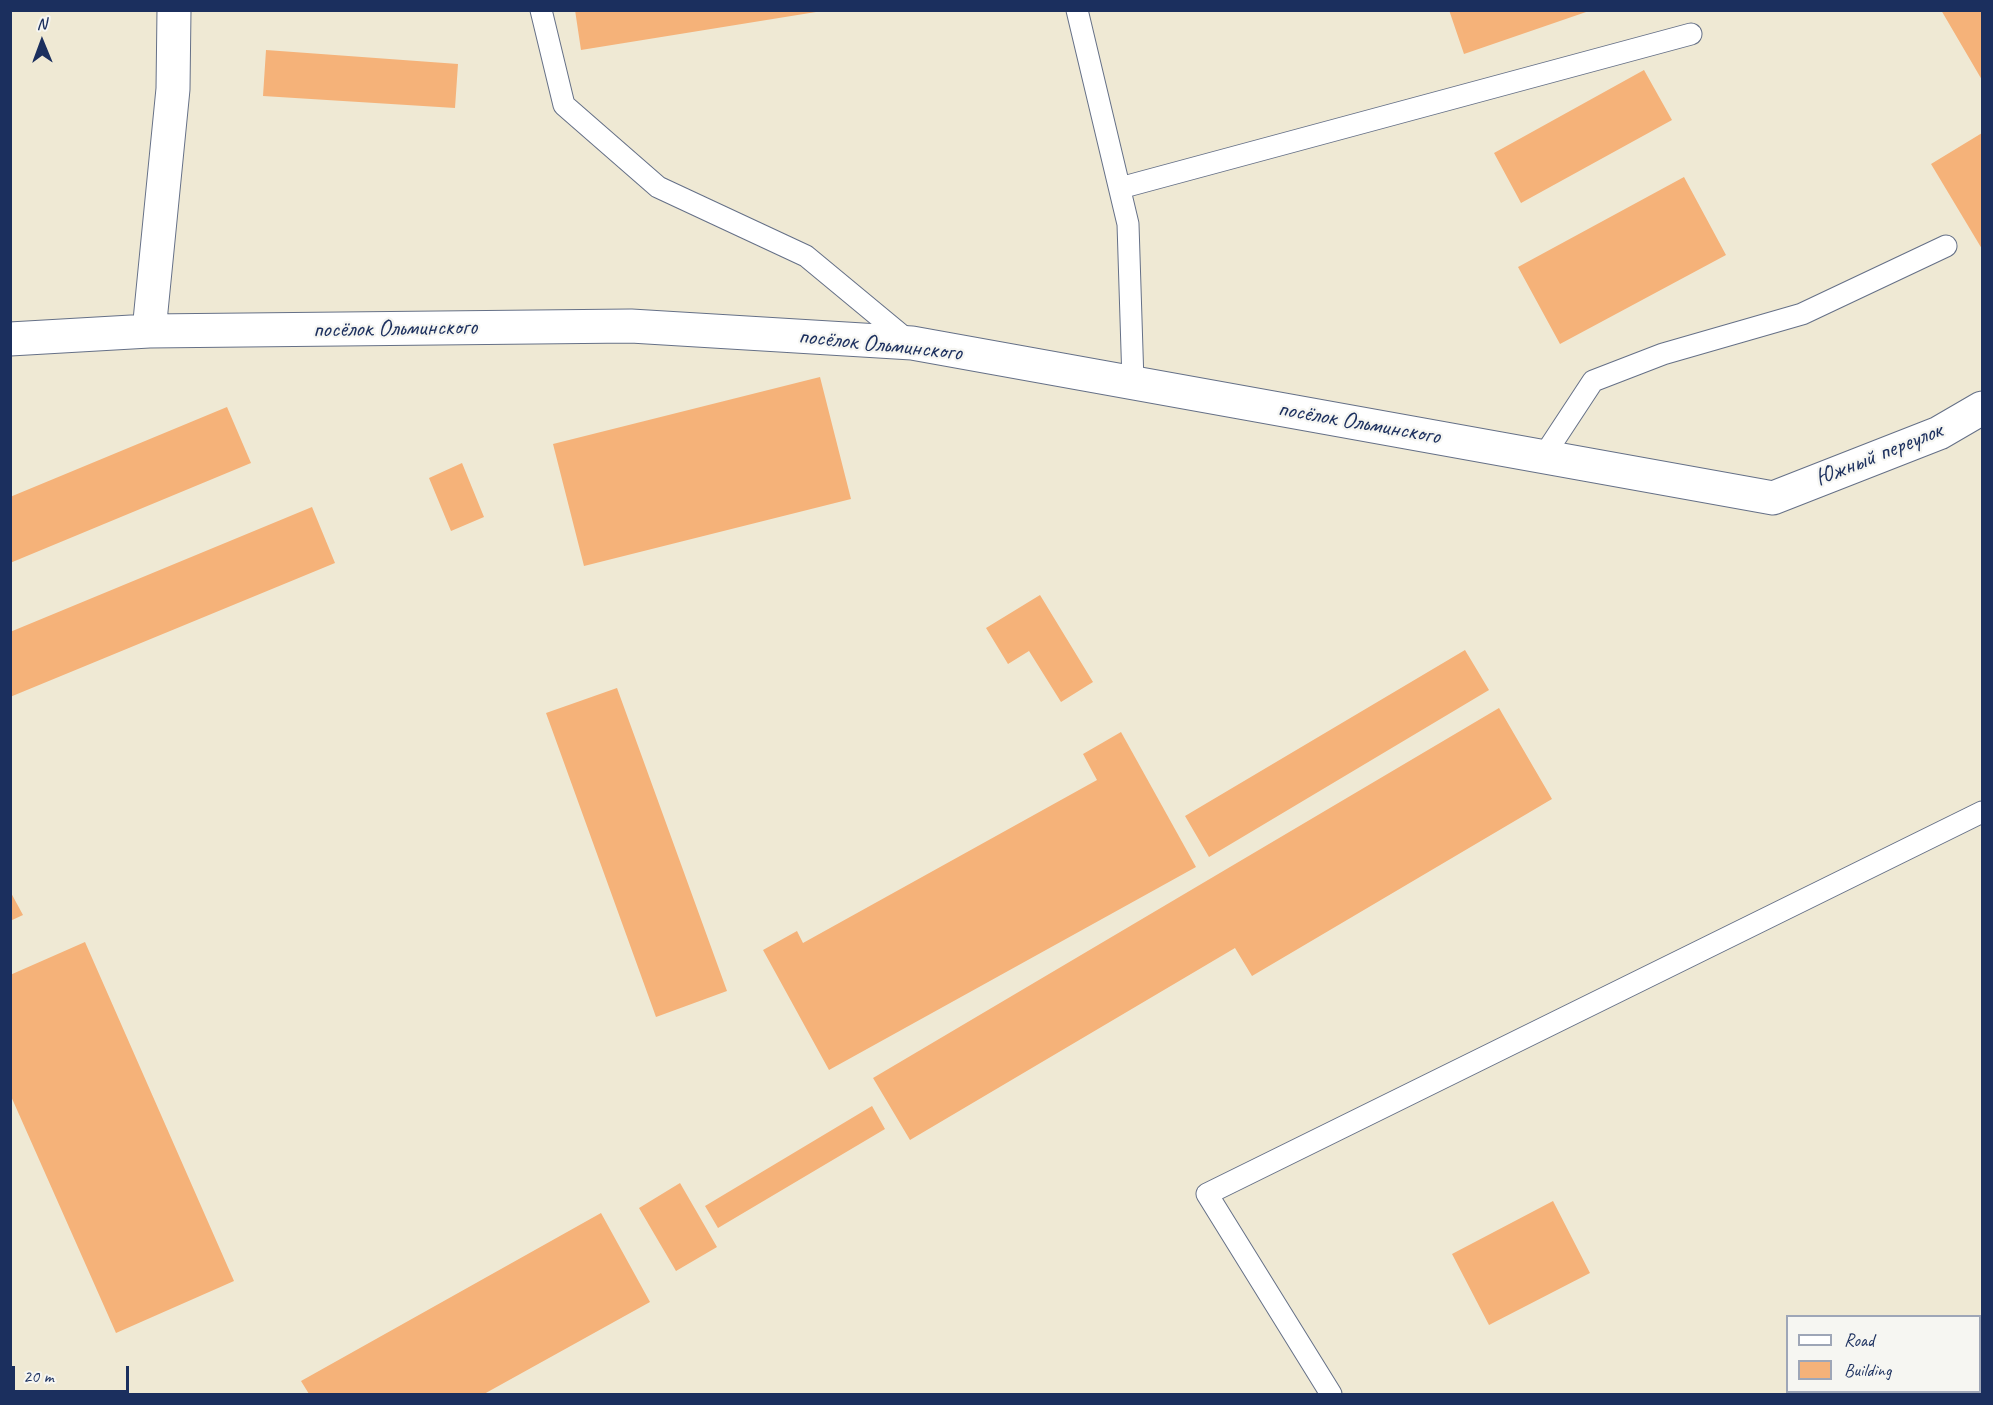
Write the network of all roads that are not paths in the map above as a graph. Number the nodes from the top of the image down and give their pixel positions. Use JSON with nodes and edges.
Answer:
{"nodes":[{"id":1,"x":174,"y":10,"type":"edge"},
{"id":2,"x":540,"y":10,"type":"edge"},
{"id":3,"x":1077,"y":10,"type":"edge"},
{"id":4,"x":1691,"y":34,"type":"dead end"},
{"id":5,"x":1120,"y":188,"type":"junction"},
{"id":6,"x":1946,"y":246,"type":"dead end"},
{"id":7,"x":149,"y":331,"type":"junction"},
{"id":8,"x":10,"y":339,"type":"edge"},
{"id":9,"x":912,"y":343,"type":"junction"},
{"id":10,"x":1133,"y":382,"type":"junction"},
{"id":11,"x":1983,"y":408,"type":"edge"},
{"id":12,"x":1543,"y":457,"type":"junction"},
{"id":13,"x":1773,"y":498,"type":"joint"},
{"id":14,"x":1983,"y":812,"type":"edge"},
{"id":15,"x":1331,"y":1395,"type":"edge"}],
"edges":[{"from":1,"to":7,"type":"street"},
{"from":2,"to":9,"type":"lane"},
{"from":3,"to":5,"type":"lane"},
{"from":4,"to":5,"type":"lane"},
{"from":5,"to":10,"type":"lane"},
{"from":6,"to":12,"type":"lane"},
{"from":7,"to":8,"type":"street","name":"посёлок Ольминского"},
{"from":7,"to":9,"type":"street","name":"посёлок Ольминского"},
{"from":9,"to":10,"type":"street","name":"посёлок Ольминского"},
{"from":10,"to":12,"type":"street","name":"посёлок Ольминского"},
{"from":11,"to":13,"type":"street","name":"Южный переулок"},
{"from":12,"to":13,"type":"street","name":"посёлок Ольминского"},
{"from":14,"to":15,"type":"lane"}]}
